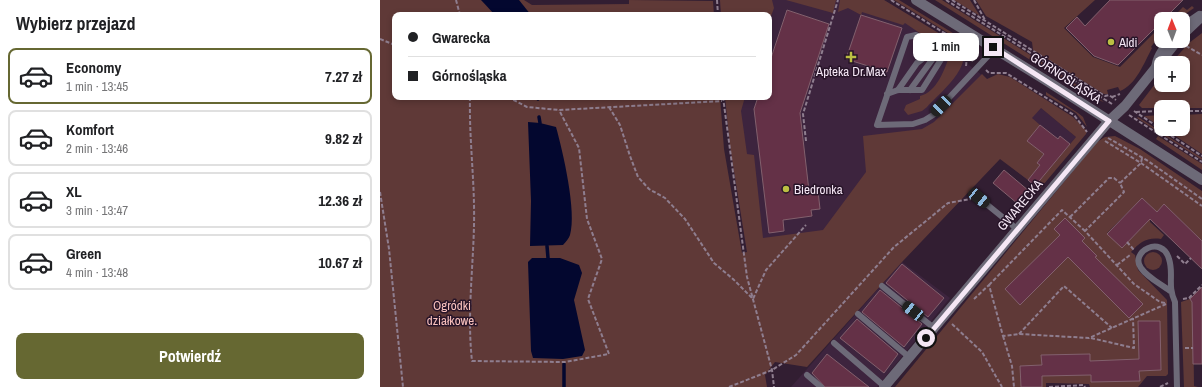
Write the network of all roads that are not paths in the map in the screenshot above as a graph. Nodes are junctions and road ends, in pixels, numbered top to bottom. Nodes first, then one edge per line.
1 (916, 0) edge
2 (1202, 13) edge
3 (1202, 16) edge
4 (1202, 21) edge
5 (1190, 24) edge
6 (1190, 25) edge
7 (1190, 27) edge
8 (993, 47) junction
9 (1175, 48) edge
10 (935, 51) junction
11 (1167, 56) edge
12 (1154, 70) edge
13 (898, 90) junction
14 (910, 90) junction
15 (887, 94) junction
16 (1109, 121) junction
17 (1202, 180) edge
18 (979, 198) road end
19 (1018, 229) junction
20 (882, 286) dead end
21 (1170, 291) junction
22 (858, 314) dead end
23 (934, 328) junction
24 (834, 343) dead end
25 (910, 356) junction
26 (807, 375) dead end
27 (821, 387) edge
28 (884, 387) edge
29 (1178, 387) edge

1 - 8 street, GÓRNOŚLĄSKA
2 - 5 lane
3 - 6 street
4 - 7 lane
8 - 15 lane
8 - 16 street, GÓRNOŚLĄSKA
9 - 11 street, GWARECKA
10 - 13 lane
10 - 14 lane
10 - 14 lane
10 - 15 lane
12 - 16 street, GWARECKA
13 - 14 lane
13 - 15 lane
16 - 17 street, GÓRNOŚLĄSKA
16 - 19 street, GWARECKA
18 - 19 lane
19 - 23 street, GWARECKA
20 - 23 lane
21 - 21 lane
21 - 29 lane
22 - 25 lane
23 - 25 street, GWARECKA
24 - 28 lane
25 - 28 street, GWARECKA
26 - 27 lane

